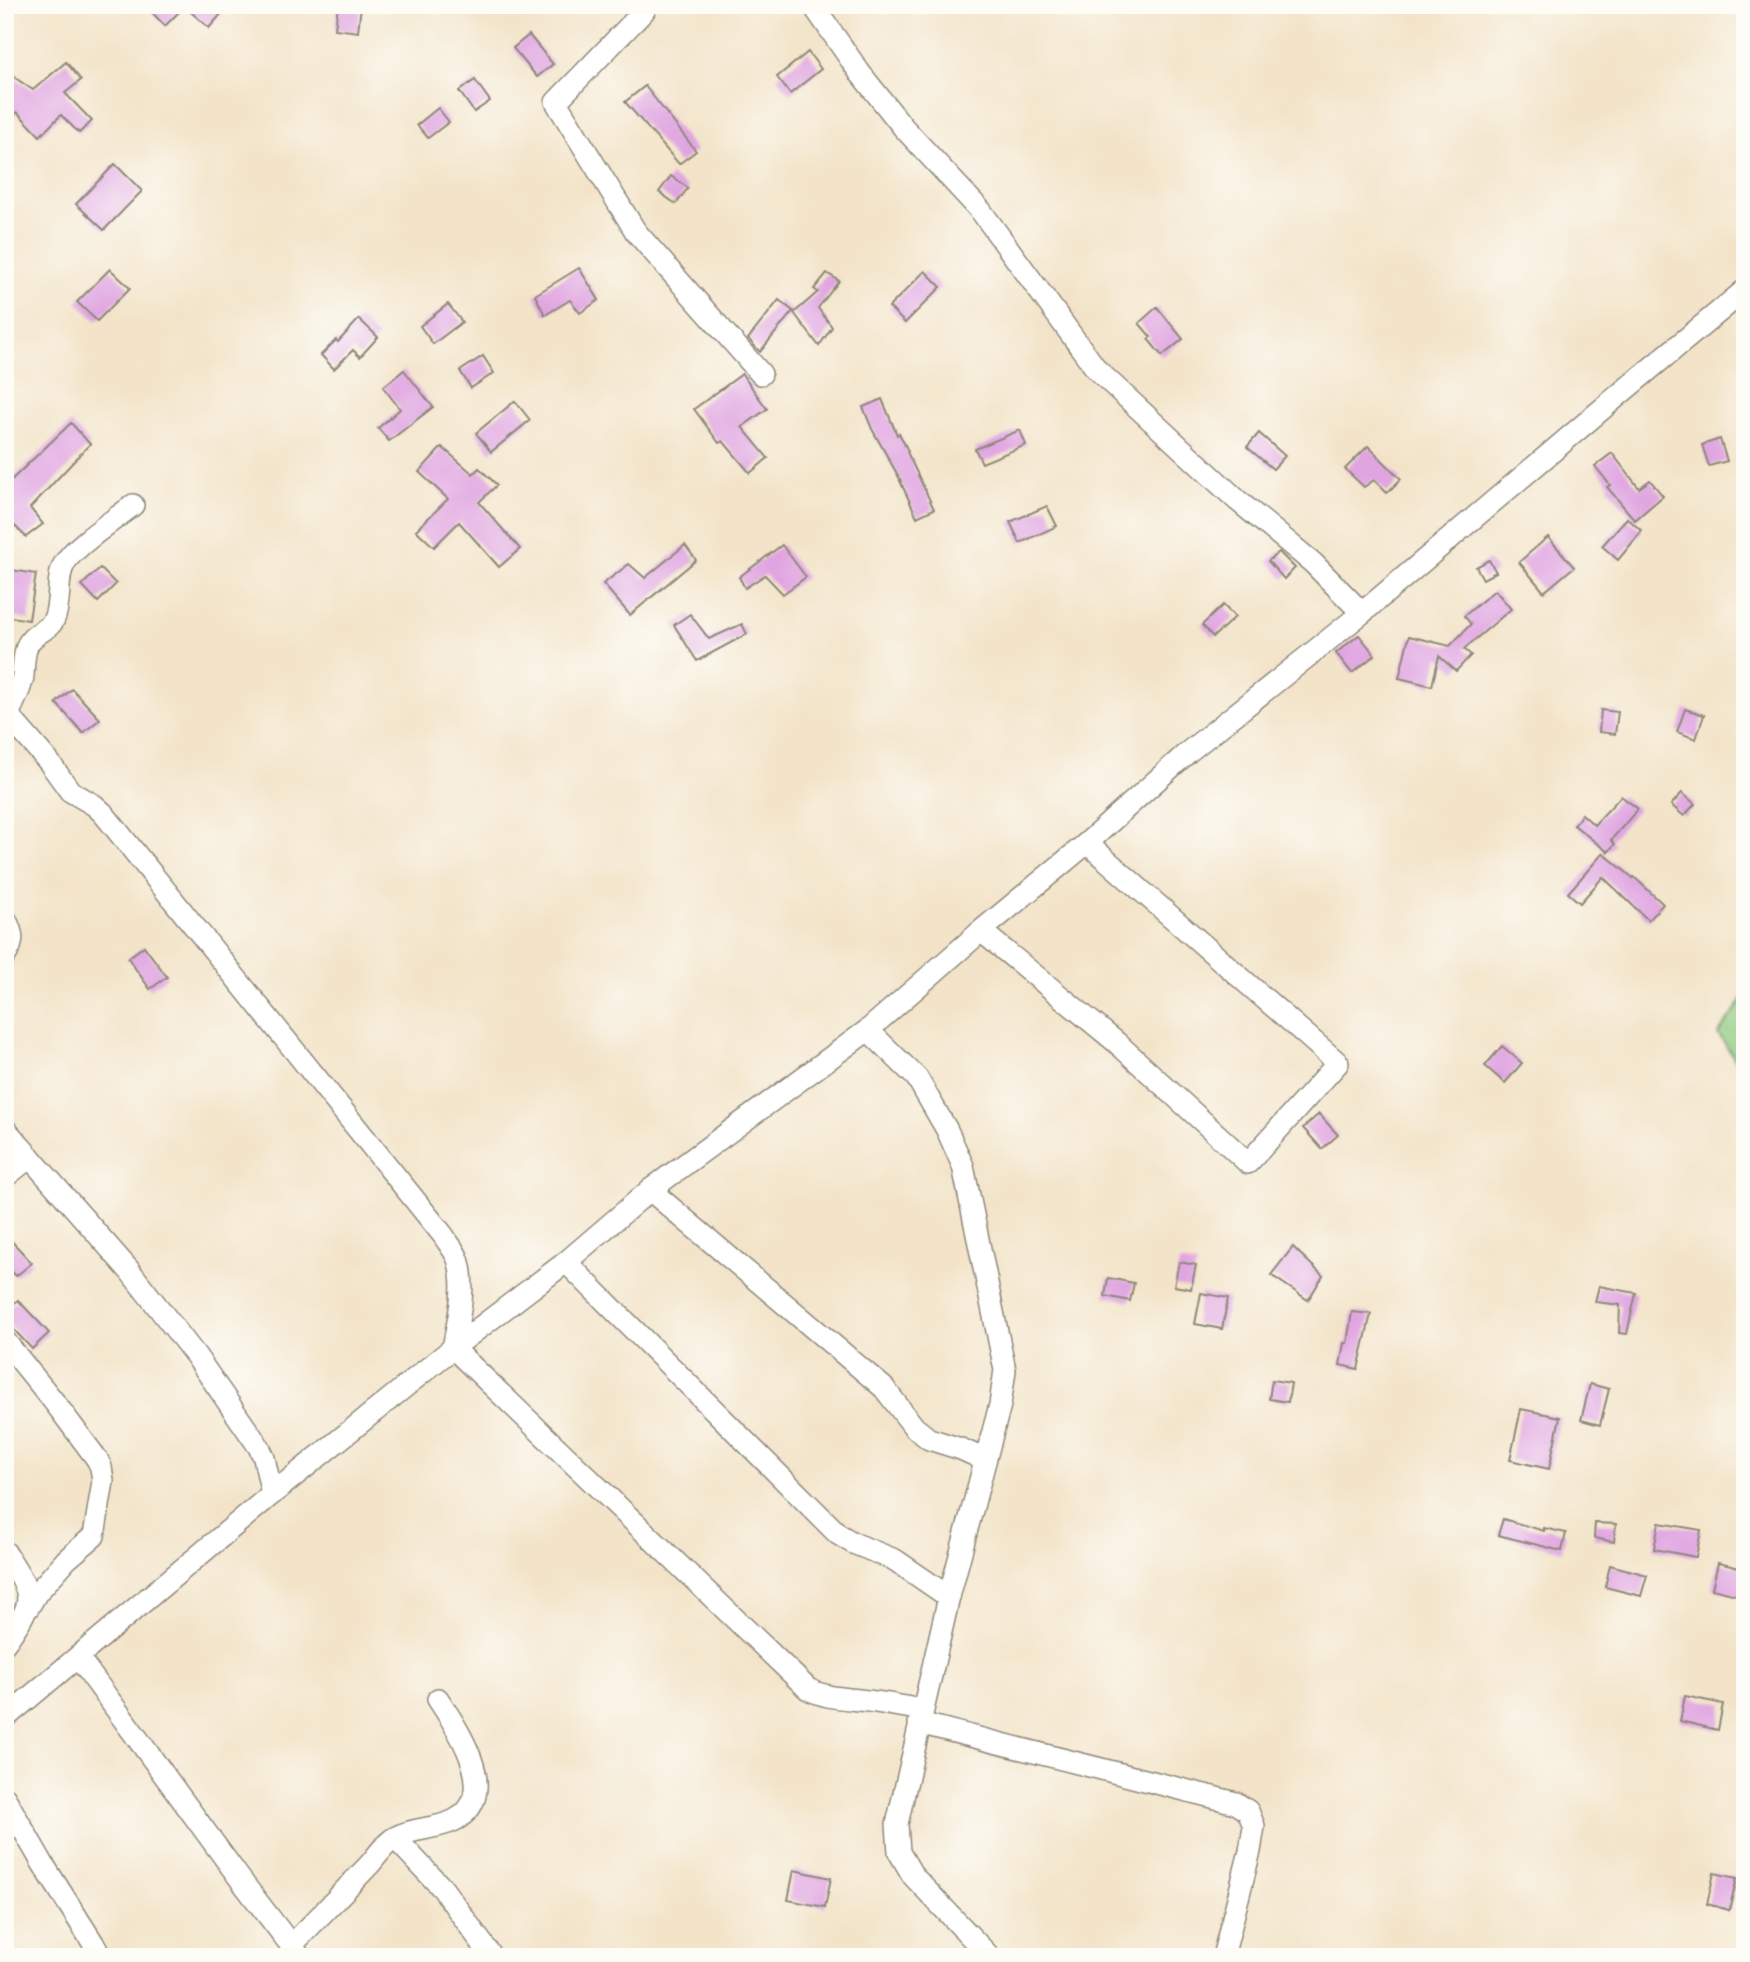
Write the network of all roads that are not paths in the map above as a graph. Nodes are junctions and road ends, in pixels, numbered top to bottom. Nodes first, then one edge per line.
1 (640, 5) edge
2 (813, 5) edge
3 (1745, 290) edge
4 (761, 374) dead end
5 (133, 505) dead end
6 (1362, 613) junction
7 (7, 718) edge
8 (1087, 843) junction
9 (5, 918) edge
10 (981, 931) junction
11 (5, 956) edge
12 (868, 1030) junction
13 (5, 1129) edge
14 (30, 1157) junction
15 (5, 1177) edge
16 (650, 1191) junction
17 (566, 1262) junction
18 (5, 1341) edge
19 (453, 1348) junction
20 (985, 1460) junction
21 (272, 1494) junction
22 (7, 1559) edge
23 (949, 1597) junction
24 (28, 1608) junction
25 (5, 1643) edge
26 (78, 1657) junction
27 (438, 1699) dead end
28 (921, 1717) junction
29 (5, 1718) edge
30 (5, 1798) edge
31 (395, 1838) junction
32 (295, 1951) edge
33 (102, 1957) edge
34 (492, 1957) edge
35 (990, 1957) edge
36 (1223, 1957) edge

1 - 4 street
2 - 6 street
3 - 6 street
5 - 7 street
6 - 8 street
7 - 19 street
8 - 10 street
8 - 10 street
9 - 11 street
10 - 12 street
12 - 16 street
12 - 20 street
13 - 14 street
14 - 15 street
14 - 21 street
16 - 17 street
16 - 20 street
17 - 19 street
17 - 23 street
18 - 24 street
19 - 21 street
19 - 28 street
20 - 23 street
21 - 26 street
22 - 24 street
23 - 28 street
24 - 25 street
26 - 29 street
26 - 32 street
27 - 31 street
28 - 35 street
28 - 36 street
30 - 33 street
31 - 32 street
31 - 34 street

